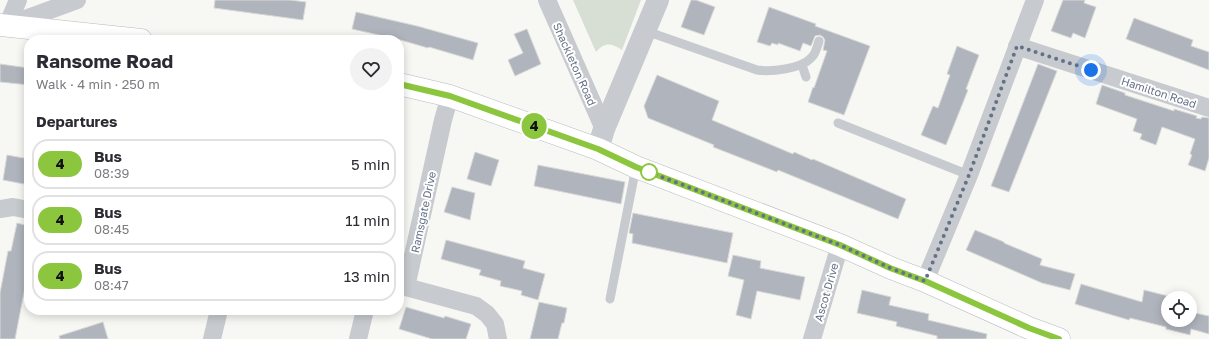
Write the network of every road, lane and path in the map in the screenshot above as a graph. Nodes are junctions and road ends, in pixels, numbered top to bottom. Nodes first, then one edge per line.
1 (18, 0) edge
2 (77, 0) edge
3 (546, 0) edge
4 (658, 0) edge
5 (1035, 0) edge
6 (4, 26) edge
7 (646, 31) junction
8 (92, 35) edge
9 (819, 41) dead end
10 (1017, 46) junction
11 (802, 65) junction
12 (806, 77) dead end
13 (404, 85) edge
14 (450, 96) junction
15 (1209, 108) edge
16 (838, 123) dead end
17 (601, 139) junction
18 (636, 167) junction
19 (969, 175) junction
20 (0, 209) edge
21 (24, 209) edge
22 (840, 245) junction
23 (404, 279) edge
24 (925, 281) junction
25 (404, 288) edge
26 (610, 299) dead end
27 (218, 315) edge
28 (364, 315) edge
29 (1028, 333) edge
30 (212, 339) edge
31 (358, 339) edge
32 (498, 339) edge
33 (812, 339) edge
34 (1059, 339) edge

1 - 6 street
2 - 6 street
3 - 17 street, Shackleton Road
4 - 7 street
5 - 10 street
6 - 8 main road
7 - 11 lane
7 - 17 street
9 - 11 lane
10 - 15 street, Hamilton Road
10 - 19 street
11 - 12 lane
13 - 14 main road
14 - 17 main road
14 - 23 street, Ramsgate Drive
16 - 19 lane
17 - 18 main road
18 - 22 main road
18 - 26 lane
19 - 24 street
20 - 21 street
22 - 24 main road
22 - 33 street, Ascot Drive
24 - 29 main road
25 - 32 street, Ramsgate Drive
27 - 30 street
28 - 31 street
29 - 34 main road

